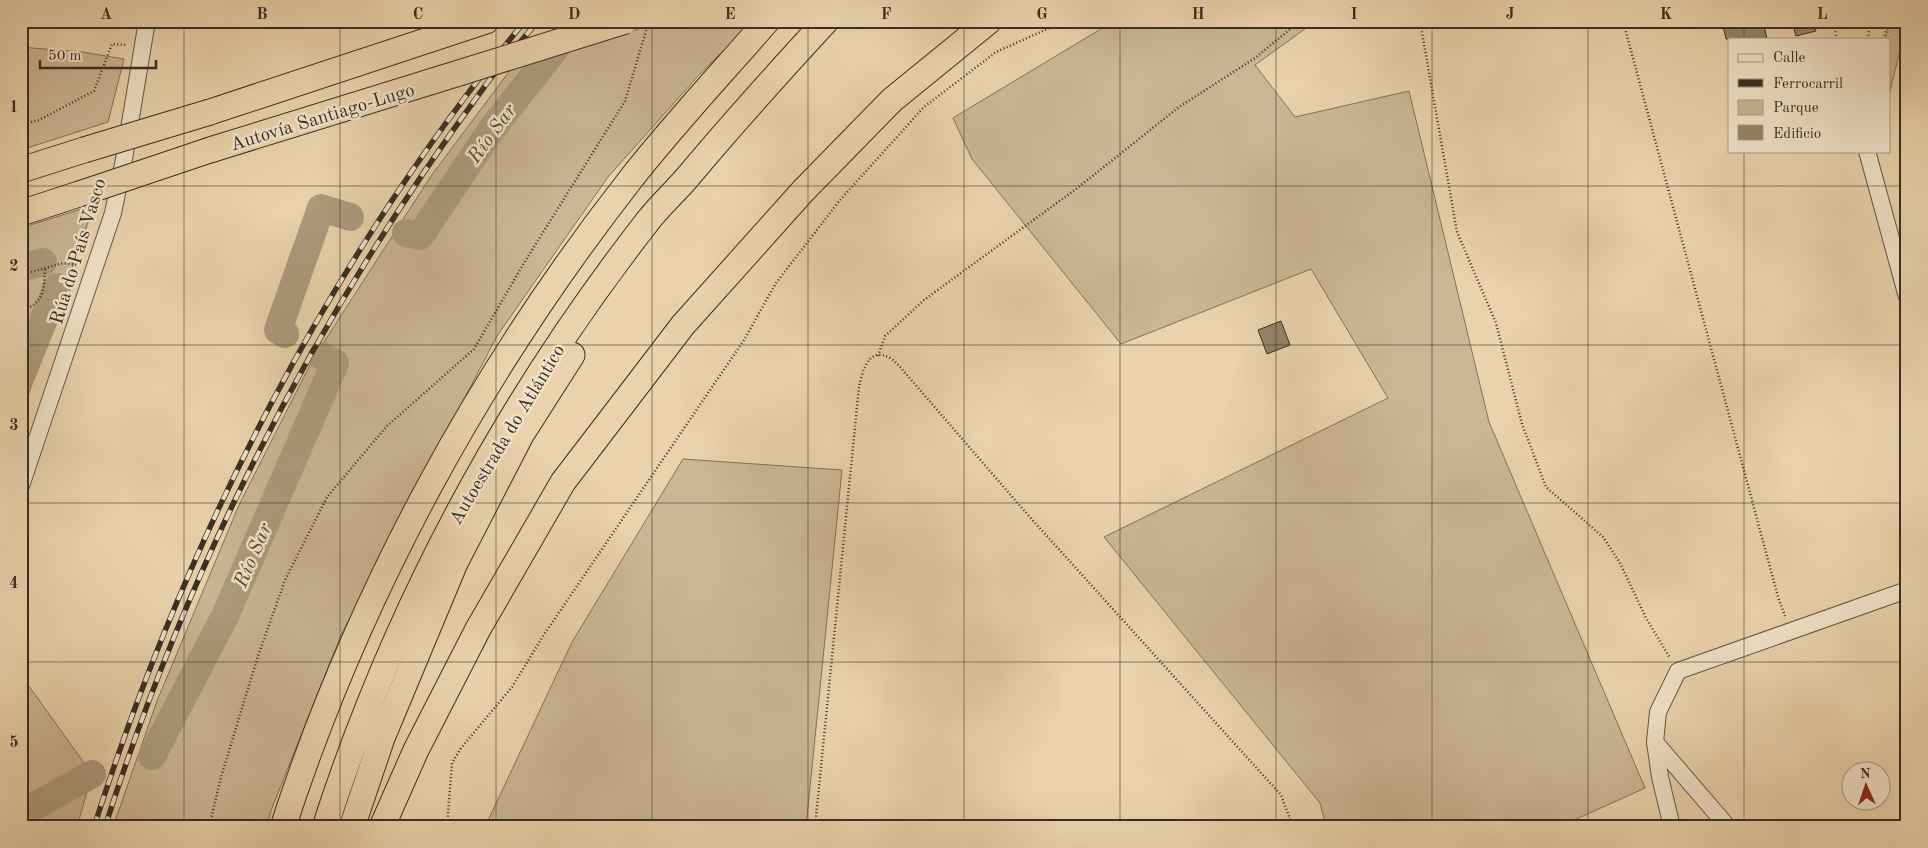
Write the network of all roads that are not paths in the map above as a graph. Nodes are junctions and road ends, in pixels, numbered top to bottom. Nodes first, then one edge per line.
1 (146, 21) edge
2 (486, 21) edge
3 (625, 21) edge
4 (767, 21) edge
5 (826, 21) edge
6 (989, 21) edge
7 (1867, 152) edge
8 (21, 170) edge
9 (686, 179) junction
10 (21, 212) edge
11 (1907, 297) edge
12 (21, 486) edge
13 (1907, 590) edge
14 (1655, 742) junction
15 (283, 827) edge
16 (325, 827) edge
17 (352, 827) edge
18 (382, 827) edge
19 (1672, 827) edge
20 (1728, 827) edge

1 - 12 street, Rúa do País Vasco
2 - 8 highway, Autovía Santiago-Lugo, bridge
3 - 10 highway, Autovía Santiago-Lugo, bridge
4 - 15 highway, Autoestrada do Atlántico
5 - 9 highway, Autoestrada do Atlántico
6 - 18 highway
7 - 11 street
9 - 16 highway, Autoestrada do Atlántico
9 - 17 highway
13 - 14 street
14 - 19 street
14 - 20 street

